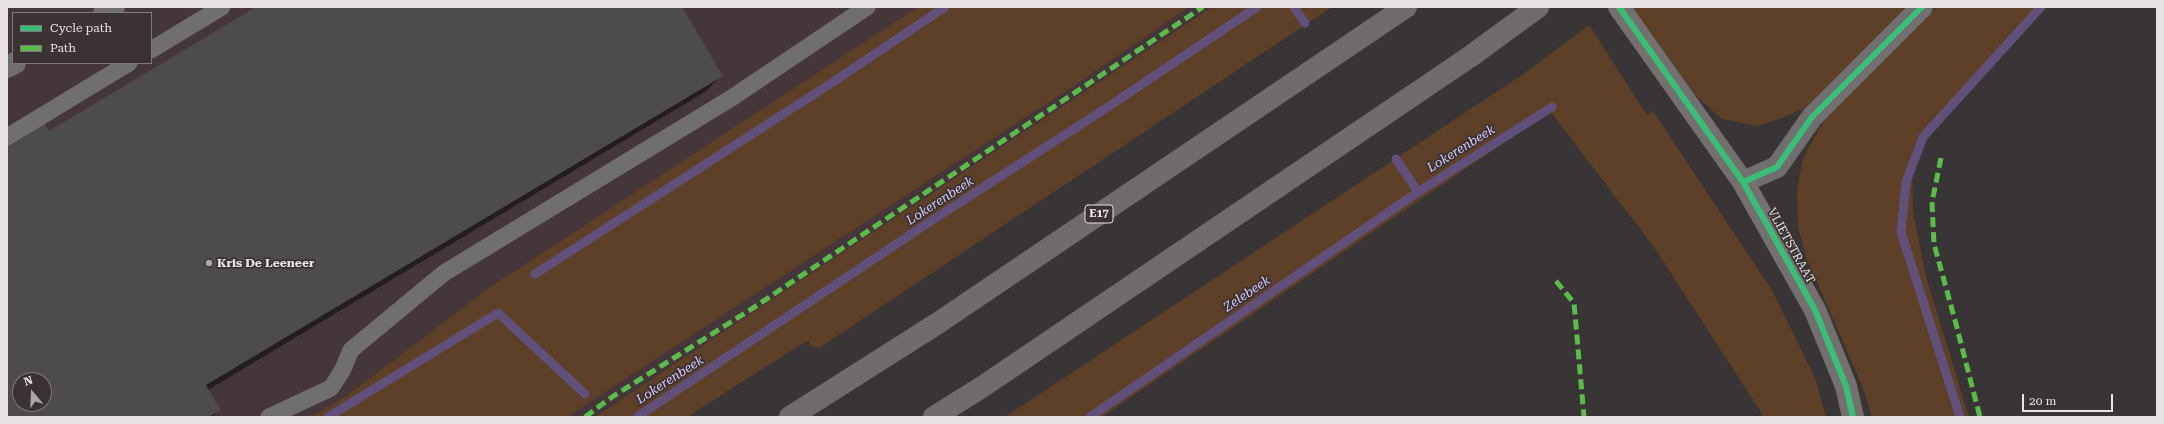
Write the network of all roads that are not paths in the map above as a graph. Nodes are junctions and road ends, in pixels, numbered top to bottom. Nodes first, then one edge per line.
1 (222, 7) edge
2 (867, 7) edge
3 (1406, 7) edge
4 (1538, 7) edge
5 (1619, 7) edge
6 (1922, 7) edge
7 (152, 49) edge
8 (127, 64) edge
9 (7, 137) edge
10 (1743, 182) junction
11 (269, 417) edge
12 (790, 417) edge
13 (934, 417) edge
14 (1853, 417) edge

1 - 7 lane
2 - 11 lane
3 - 12 highway, E17
4 - 13 highway
5 - 10 street, VLIETSTRAAT
6 - 10 street
8 - 9 lane
10 - 14 street, VLIETSTRAAT

